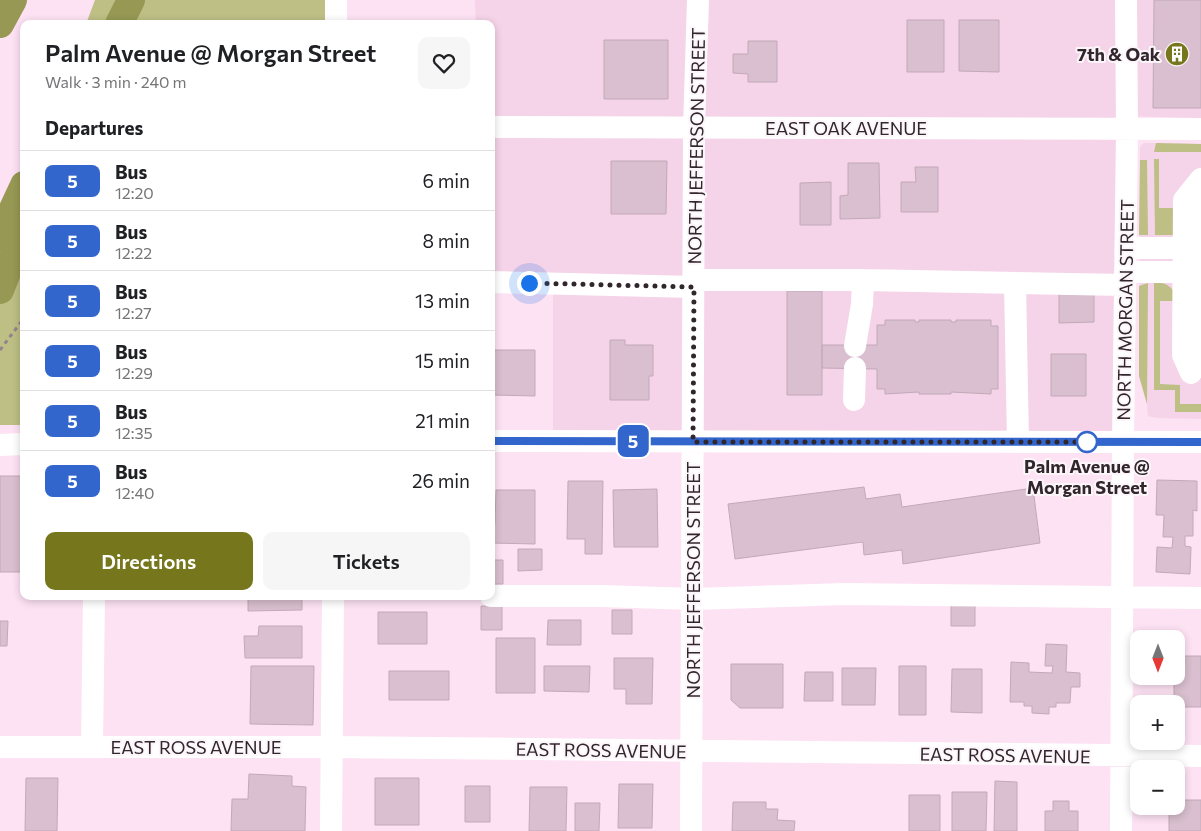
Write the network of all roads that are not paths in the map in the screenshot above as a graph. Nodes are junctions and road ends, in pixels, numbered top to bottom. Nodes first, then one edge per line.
1 (13, 0) edge
2 (131, 0) edge
3 (336, 0) edge
4 (698, 0) edge
5 (1126, 0) edge
6 (121, 20) edge
7 (336, 20) edge
8 (0, 24) edge
9 (495, 127) edge
10 (694, 128) junction
11 (1127, 129) junction
12 (1201, 129) edge
13 (1200, 181) edge
14 (20, 194) edge
15 (0, 237) edge
16 (20, 239) edge
17 (1126, 248) junction
18 (1191, 248) junction
19 (1191, 272) junction
20 (1125, 279) junction
21 (863, 280) junction
22 (495, 282) edge
23 (1015, 283) junction
24 (694, 284) junction
25 (0, 290) edge
26 (1192, 373) edge
27 (854, 400) dead end
28 (495, 441) edge
29 (693, 442) junction
30 (1018, 442) junction
31 (1123, 442) junction
32 (1201, 442) edge
33 (0, 444) edge
34 (20, 444) edge
35 (495, 596) edge
36 (1122, 598) junction
37 (1201, 598) edge
38 (693, 599) junction
39 (94, 600) edge
40 (333, 600) edge
41 (92, 746) junction
42 (0, 747) edge
43 (330, 747) junction
44 (692, 751) junction
45 (1121, 756) junction
46 (1201, 756) edge
47 (331, 831) edge
48 (691, 831) edge
49 (1121, 831) edge

1 - 8 highway
2 - 6 highway
3 - 7 street
4 - 10 street, NORTH JEFFERSON STREET
5 - 11 street, NORTH MORGAN STREET
9 - 10 street, EAST OAK AVENUE
10 - 11 street, EAST OAK AVENUE
10 - 24 street, NORTH JEFFERSON STREET
11 - 12 street, EAST OAK AVENUE
11 - 17 street, NORTH MORGAN STREET
13 - 18 street
14 - 15 highway
16 - 25 highway
17 - 18 street
17 - 20 street, NORTH MORGAN STREET
18 - 19 street
19 - 20 street
19 - 26 street
20 - 23 street
20 - 31 street, NORTH MORGAN STREET
21 - 23 street
21 - 24 street
21 - 27 street
22 - 24 street
23 - 30 street
24 - 29 street, NORTH JEFFERSON STREET
28 - 29 street
29 - 30 street
29 - 38 street, NORTH JEFFERSON STREET
30 - 31 street
31 - 32 street
31 - 36 street, NORTH MORGAN STREET
33 - 34 street
35 - 38 street
36 - 37 street
36 - 38 street
36 - 45 street, NORTH MORGAN STREET
38 - 44 street, NORTH JEFFERSON STREET
39 - 41 street
40 - 43 street
41 - 42 street, EAST ROSS AVENUE
41 - 43 street, EAST ROSS AVENUE
43 - 44 street, EAST ROSS AVENUE
43 - 47 street
44 - 45 street, EAST ROSS AVENUE
44 - 48 street, NORTH JEFFERSON STREET
45 - 46 street, EAST ROSS AVENUE
45 - 49 street, NORTH MORGAN STREET

